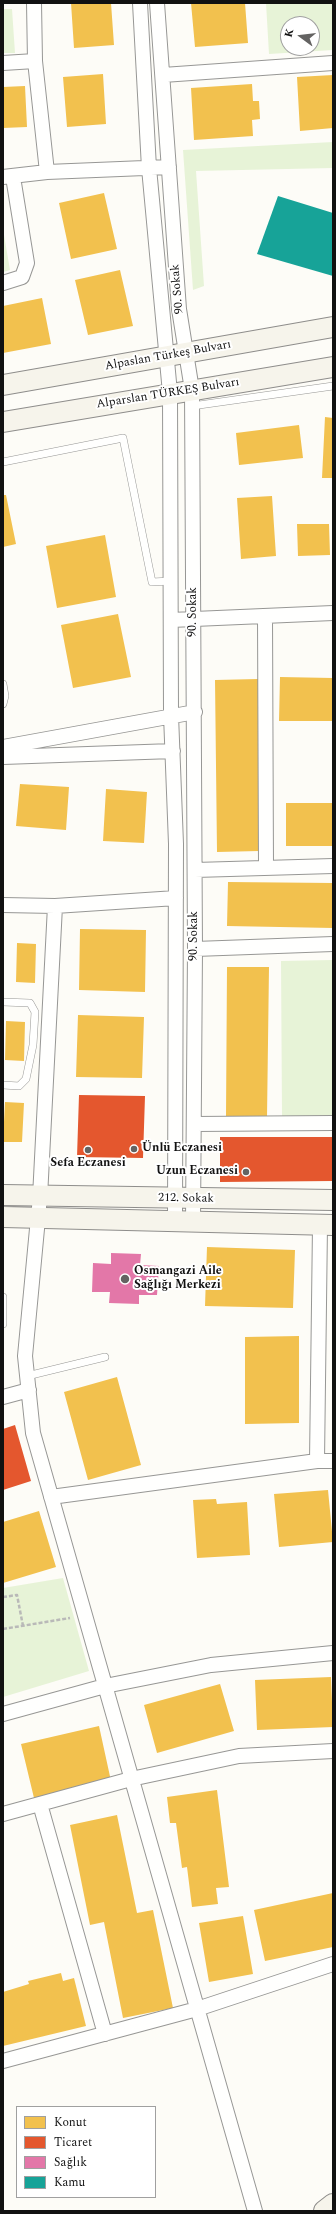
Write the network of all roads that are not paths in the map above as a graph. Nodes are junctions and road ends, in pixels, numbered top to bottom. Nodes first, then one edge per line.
1 (34, 3) edge
2 (140, 3) edge
3 (157, 3) edge
4 (35, 61) junction
5 (3, 63) edge
6 (333, 63) edge
7 (163, 75) junction
8 (169, 167) junction
9 (148, 168) junction
10 (47, 172) junction
11 (8, 177) edge
12 (3, 284) edge
13 (333, 327) edge
14 (187, 353) junction
15 (167, 356) junction
16 (333, 367) edge
17 (3, 385) edge
18 (333, 386) edge
19 (170, 393) junction
20 (192, 398) junction
21 (3, 422) edge
22 (3, 462) edge
23 (171, 582) junction
24 (333, 613) edge
25 (266, 616) junction
26 (194, 619) junction
27 (171, 620) junction
28 (3, 684) edge
29 (3, 704) edge
30 (195, 712) junction
31 (171, 715) junction
32 (3, 746) edge
33 (173, 751) junction
34 (3, 757) edge
35 (333, 866) edge
36 (266, 868) junction
37 (195, 870) junction
38 (176, 898) junction
39 (3, 905) edge
40 (55, 906) junction
41 (333, 944) edge
42 (195, 949) junction
43 (3, 1002) edge
44 (3, 1085) edge
45 (333, 1123) edge
46 (194, 1124) junction
47 (3, 1195) edge
48 (40, 1197) junction
49 (184, 1199) junction
50 (333, 1200) edge
51 (3, 1217) edge
52 (38, 1219) junction
53 (184, 1222) junction
54 (327, 1225) edge
55 (3, 1297) edge
56 (3, 1324) edge
57 (105, 1357) dead end
58 (27, 1376) junction
59 (28, 1390) junction
60 (3, 1397) edge
61 (317, 1461) junction
62 (333, 1461) edge
63 (51, 1497) junction
64 (333, 1653) edge
65 (105, 1686) junction
66 (3, 1714) edge
67 (333, 1750) edge
68 (131, 1778) junction
69 (40, 1804) junction
70 (3, 1814) edge
71 (333, 1964) edge
72 (197, 2009) junction
73 (105, 2034) junction
74 (3, 2061) edge
75 (333, 2204) edge
76 (255, 2211) edge
77 (324, 2211) edge

1 - 4 street
2 - 9 street, 90. Sokak
3 - 7 street, 90. Sokak
4 - 5 street
4 - 10 street
6 - 7 street
7 - 8 street, 90. Sokak
8 - 9 street
8 - 14 street, 90. Sokak
9 - 10 street
9 - 15 street, 90. Sokak
10 - 11 street
11 - 12 street
13 - 14 main road, Alpaslan Türkeş Bulvarı
14 - 15 main road, Alpaslan Türkeş Bulvarı
14 - 20 street, 90. Sokak
15 - 17 main road, Alpaslan Türkeş Bulvarı
15 - 19 street, 90. Sokak
16 - 20 main road, Alparslan TÜRKEŞ Bulvarı
18 - 20 lane
19 - 20 main road, Alparslan TÜRKEŞ Bulvarı
19 - 21 main road, Alparslan TÜRKEŞ Bulvarı
19 - 23 street, 90. Sokak
20 - 26 street, 90. Sokak
22 - 23 lane
23 - 27 street, 90. Sokak
24 - 25 street
25 - 26 street
25 - 36 street
26 - 27 street
26 - 30 street, 90. Sokak
27 - 31 street, 90. Sokak
28 - 29 lane
30 - 31 street
30 - 37 street, 90. Sokak
31 - 32 street
31 - 33 street, 90. Sokak
33 - 34 street
33 - 38 street, 90. Sokak
35 - 36 street
36 - 37 street
37 - 42 street, 90. Sokak
38 - 40 street
38 - 49 street, 90. Sokak
39 - 40 street
40 - 48 street
41 - 42 street
42 - 46 street, 90. Sokak
43 - 44 lane
45 - 46 street
46 - 49 street, 90. Sokak
47 - 48 main road, 212. Sokak
48 - 49 main road, 212. Sokak
48 - 52 street
49 - 50 main road, 212. Sokak
49 - 53 street, 90. Sokak
49 - 53 street
51 - 52 main road
52 - 53 main road
52 - 58 street
53 - 54 main road
54 - 61 street
55 - 56 lane
57 - 58 lane
58 - 59 street
59 - 60 street
59 - 63 street
61 - 62 street
61 - 63 street
63 - 65 street
64 - 65 street
65 - 66 street
65 - 68 street
67 - 68 street
68 - 69 street
68 - 72 street
69 - 70 street
69 - 73 street
71 - 72 street
72 - 73 street
72 - 76 street
73 - 74 street
75 - 77 main road

